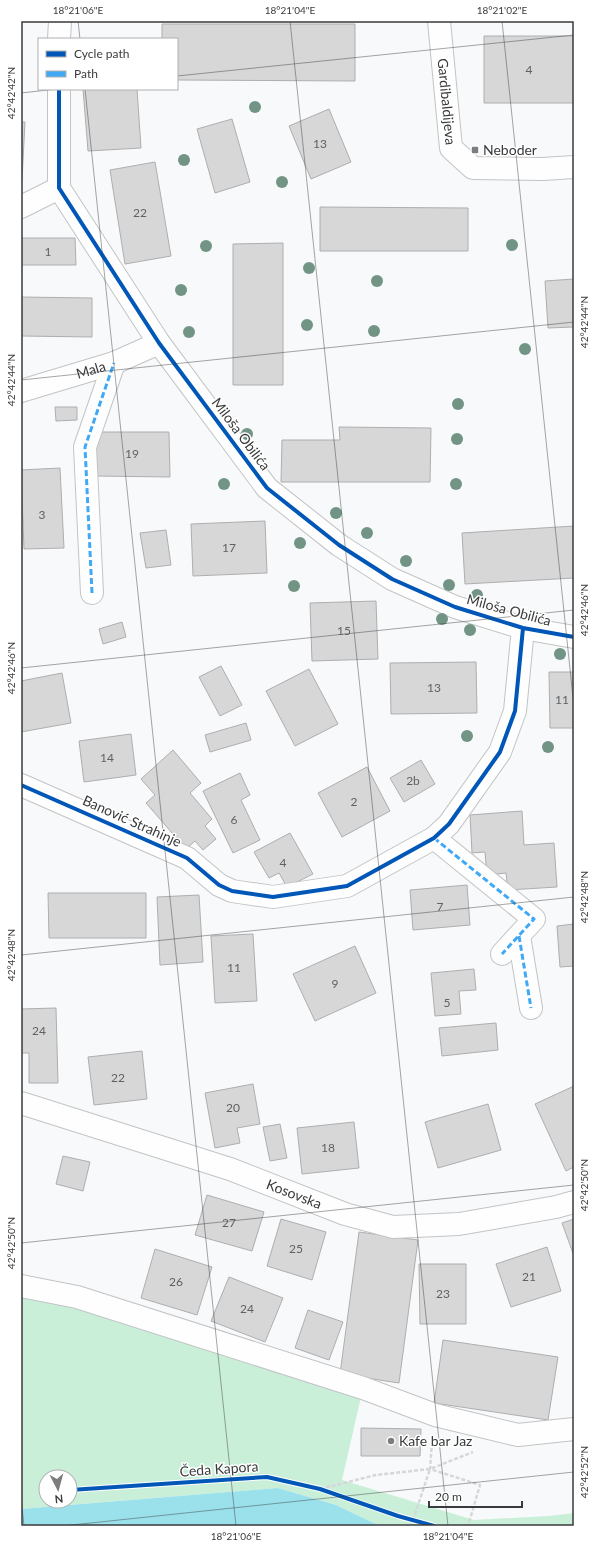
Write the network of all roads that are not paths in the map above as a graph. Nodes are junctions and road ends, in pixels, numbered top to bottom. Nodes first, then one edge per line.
1 (60, 21) edge
2 (439, 21) edge
3 (59, 38) edge
4 (59, 90) edge
5 (574, 167) edge
6 (59, 188) junction
7 (21, 207) edge
8 (159, 343) junction
9 (114, 363) junction
10 (21, 391) edge
11 (92, 593) dead end
12 (524, 628) junction
13 (574, 637) edge
14 (21, 785) edge
15 (434, 838) junction
16 (519, 936) junction
17 (502, 954) dead end
18 (531, 1008) dead end
19 (21, 1103) edge
20 (574, 1202) edge
21 (21, 1286) edge
22 (574, 1429) edge

1 - 3 street
2 - 5 street, Gardibaldijeva
4 - 6 street
6 - 7 street
6 - 8 street, Miloša Obilića
8 - 9 street, Mala
8 - 12 street, Miloša Obilića
9 - 10 street, Mala
9 - 11 street
12 - 13 street, Miloša Obilića
12 - 15 street, Banović Strahinje
14 - 15 street, Banović Strahinje
15 - 16 street
16 - 17 street
16 - 18 street
19 - 20 street, Kosovska
21 - 22 street

